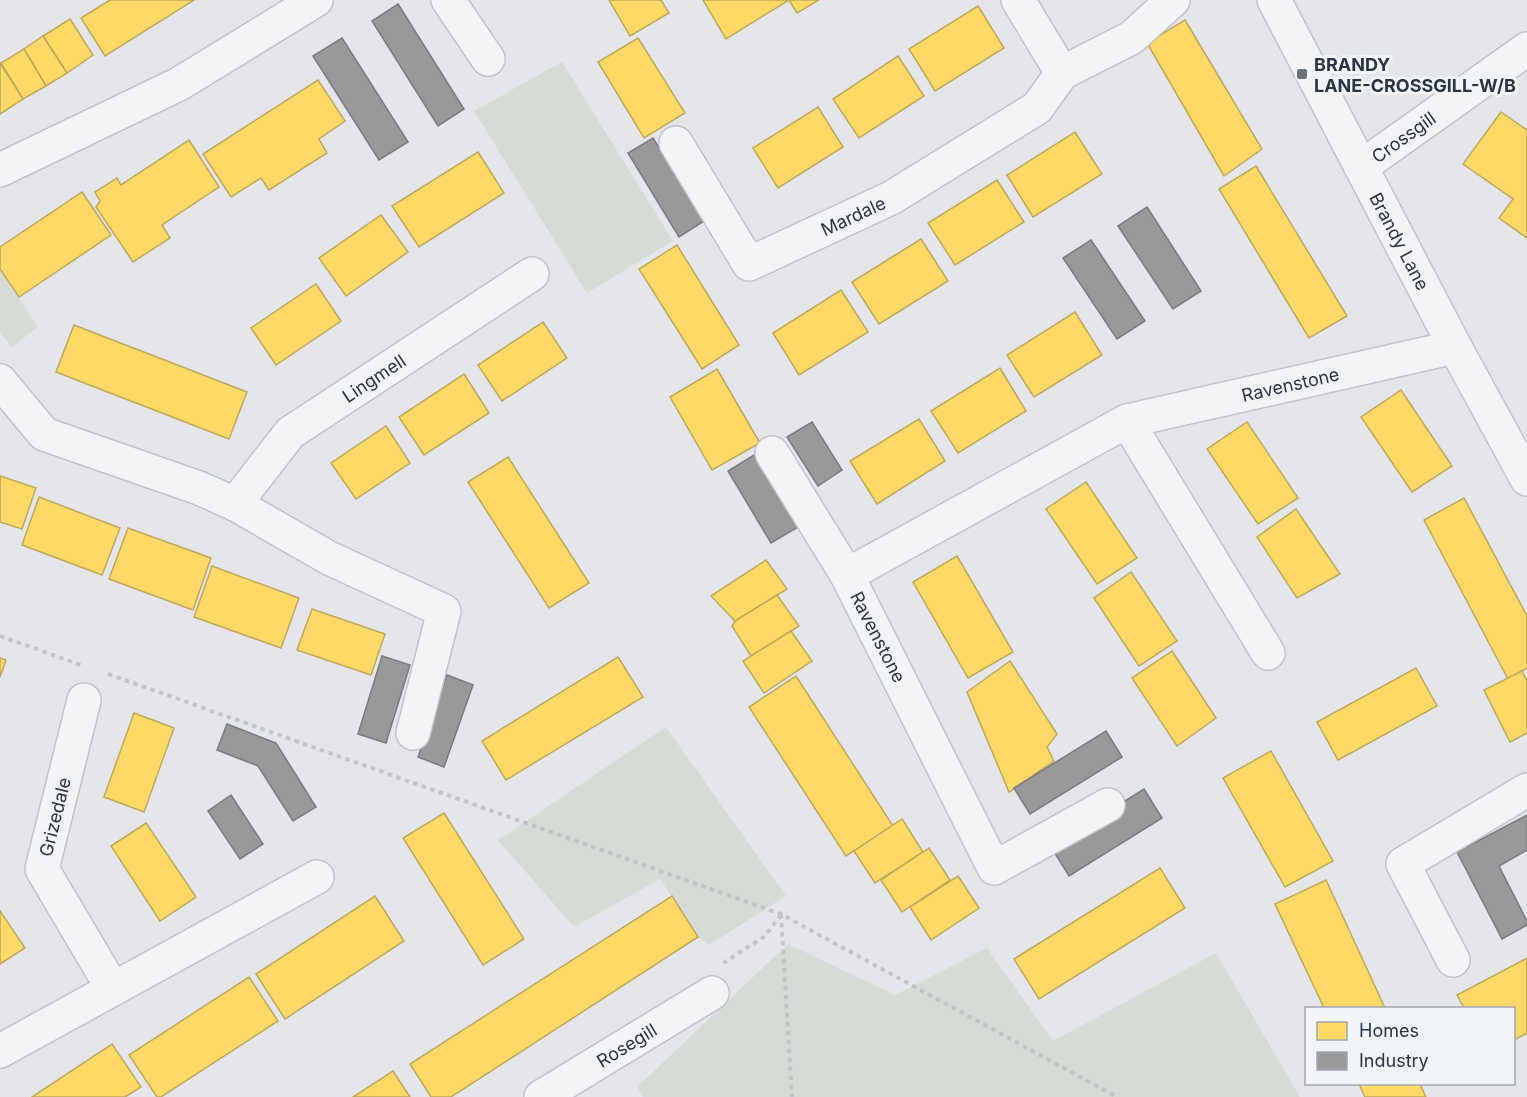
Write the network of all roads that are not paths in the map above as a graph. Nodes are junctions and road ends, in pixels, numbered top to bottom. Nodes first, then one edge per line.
1 (316, 0) edge
2 (448, 0) edge
3 (1018, 0) edge
4 (1173, 0) edge
5 (1274, 0) edge
6 (488, 59) dead end
7 (1520, 64) edge
8 (1062, 74) junction
9 (676, 143) dead end
10 (1361, 167) junction
11 (0, 170) edge
12 (532, 274) dead end
13 (1455, 347) junction
14 (0, 381) edge
15 (1127, 421) junction
16 (772, 453) dead end
17 (1527, 479) edge
18 (235, 504) junction
19 (847, 575) junction
20 (1268, 653) dead end
21 (84, 700) dead end
22 (414, 733) dead end
23 (1527, 790) edge
24 (1108, 804) dead end
25 (317, 877) dead end
26 (1453, 960) dead end
27 (113, 989) junction
28 (712, 993) road end
29 (0, 1051) edge
30 (541, 1097) edge

1 - 11 street
2 - 6 street
3 - 8 street
4 - 8 street, Mardale
5 - 10 street, Brandy Lane
7 - 10 street, Crossgill
8 - 9 street, Mardale
10 - 13 street, Brandy Lane
12 - 18 street, Lingmell
13 - 15 street, Ravenstone
13 - 17 street, Brandy Lane
14 - 18 street
15 - 19 street, Ravenstone
15 - 20 street
16 - 19 street
18 - 22 street
19 - 24 street, Ravenstone
21 - 27 street, Grizedale
23 - 26 street
25 - 27 street
27 - 29 street
28 - 30 street, Rosegill

